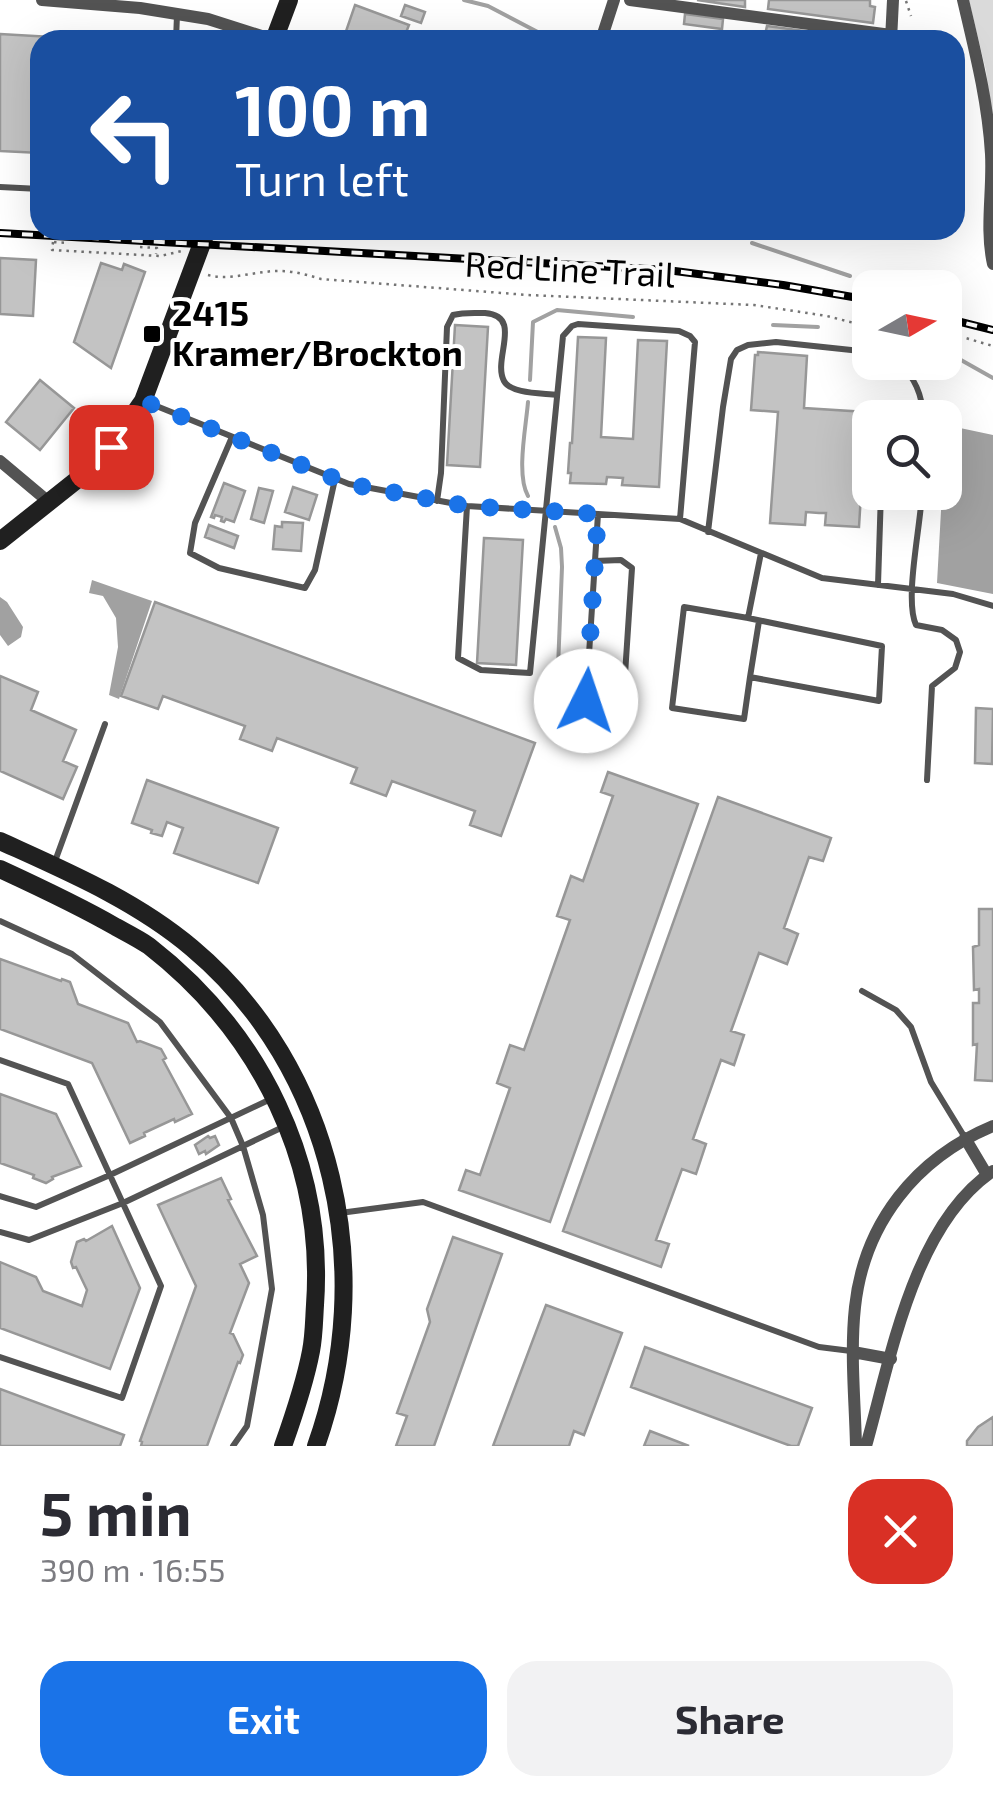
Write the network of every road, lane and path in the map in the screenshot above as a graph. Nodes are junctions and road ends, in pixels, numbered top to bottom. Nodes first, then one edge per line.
1 (42, 0) edge
2 (289, 0) edge
3 (614, 0) edge
4 (630, 0) edge
5 (893, 0) edge
6 (906, 0) edge
7 (963, 0) edge
8 (177, 14) junction
9 (911, 16) dead end
10 (176, 30) edge
11 (241, 30) edge
12 (278, 30) edge
13 (605, 30) edge
14 (842, 30) edge
15 (891, 30) edge
16 (0, 187) edge
17 (30, 189) edge
18 (203, 240) edge
19 (69, 243) dead end
20 (140, 247) dead end
21 (186, 250) dead end
22 (156, 256) junction
23 (993, 264) edge
24 (208, 275) dead end
25 (852, 322) edge
26 (962, 337) edge
27 (993, 346) edge
28 (852, 350) edge
29 (557, 395) junction
30 (143, 401) junction
31 (232, 437) junction
32 (0, 460) edge
33 (334, 479) junction
34 (438, 500) junction
35 (50, 504) junction
36 (467, 506) junction
37 (880, 510) edge
38 (920, 510) edge
39 (545, 512) junction
40 (598, 514) junction
41 (680, 519) junction
42 (708, 532) junction
43 (0, 541) edge
44 (761, 553) junction
45 (595, 560) junction
46 (878, 585) junction
47 (912, 589) junction
48 (993, 606) edge
49 (748, 618) junction
50 (759, 621) junction
51 (750, 677) junction
52 (105, 724) dead end
53 (927, 780) dead end
54 (0, 841) edge
55 (53, 865) junction
56 (0, 869) edge
57 (45, 890) junction
58 (0, 921) edge
59 (862, 991) dead end
60 (0, 1060) edge
61 (296, 1085) junction
62 (274, 1097) junction
63 (310, 1112) junction
64 (232, 1118) junction
65 (288, 1125) junction
66 (993, 1126) edge
67 (965, 1138) junction
68 (243, 1146) junction
69 (110, 1176) junction
70 (991, 1176) edge
71 (0, 1196) edge
72 (123, 1204) junction
73 (339, 1213) junction
74 (0, 1232) edge
75 (853, 1352) junction
76 (0, 1357) edge
77 (890, 1359) junction
78 (233, 1446) edge
79 (283, 1446) edge
80 (316, 1446) edge
81 (856, 1446) edge
82 (866, 1446) edge

1 - 8 street
2 - 12 main road
3 - 13 street
4 - 14 street
5 - 15 street
6 - 9 path
7 - 23 street
8 - 10 lane
8 - 11 street
16 - 17 lane
18 - 30 main road
19 - 22 path
20 - 22 path
21 - 22 path
24 - 25 path, Red Line Trail
26 - 27 path
28 - 42 lane
29 - 34 lane
29 - 39 lane
29 - 41 lane
30 - 31 lane
30 - 35 main road
31 - 33 lane
31 - 33 lane
32 - 35 street
33 - 34 lane
34 - 36 lane
35 - 43 main road
36 - 39 lane
36 - 39 lane
37 - 46 lane
38 - 47 lane
39 - 40 lane
40 - 41 lane
40 - 45 lane
41 - 42 lane
42 - 44 lane
44 - 46 lane
44 - 49 lane
45 - 45 lane
46 - 47 lane
47 - 48 lane
47 - 53 lane
49 - 50 lane
49 - 51 lane
50 - 51 lane
50 - 51 lane
52 - 55 lane
54 - 55 main road
55 - 57 main road
55 - 61 main road
56 - 57 main road
57 - 62 main road
58 - 64 lane
59 - 67 lane
60 - 69 lane
61 - 62 main road
61 - 63 main road
62 - 64 lane
62 - 65 main road
63 - 65 main road
63 - 73 main road
64 - 68 lane
64 - 69 lane
65 - 68 lane
65 - 79 main road
66 - 67 street
67 - 70 street
67 - 75 street
68 - 72 lane
68 - 78 lane
69 - 71 lane
69 - 72 lane
70 - 77 street
72 - 74 lane
72 - 76 lane
73 - 75 lane
73 - 80 main road
75 - 77 street
75 - 81 street
77 - 82 street

